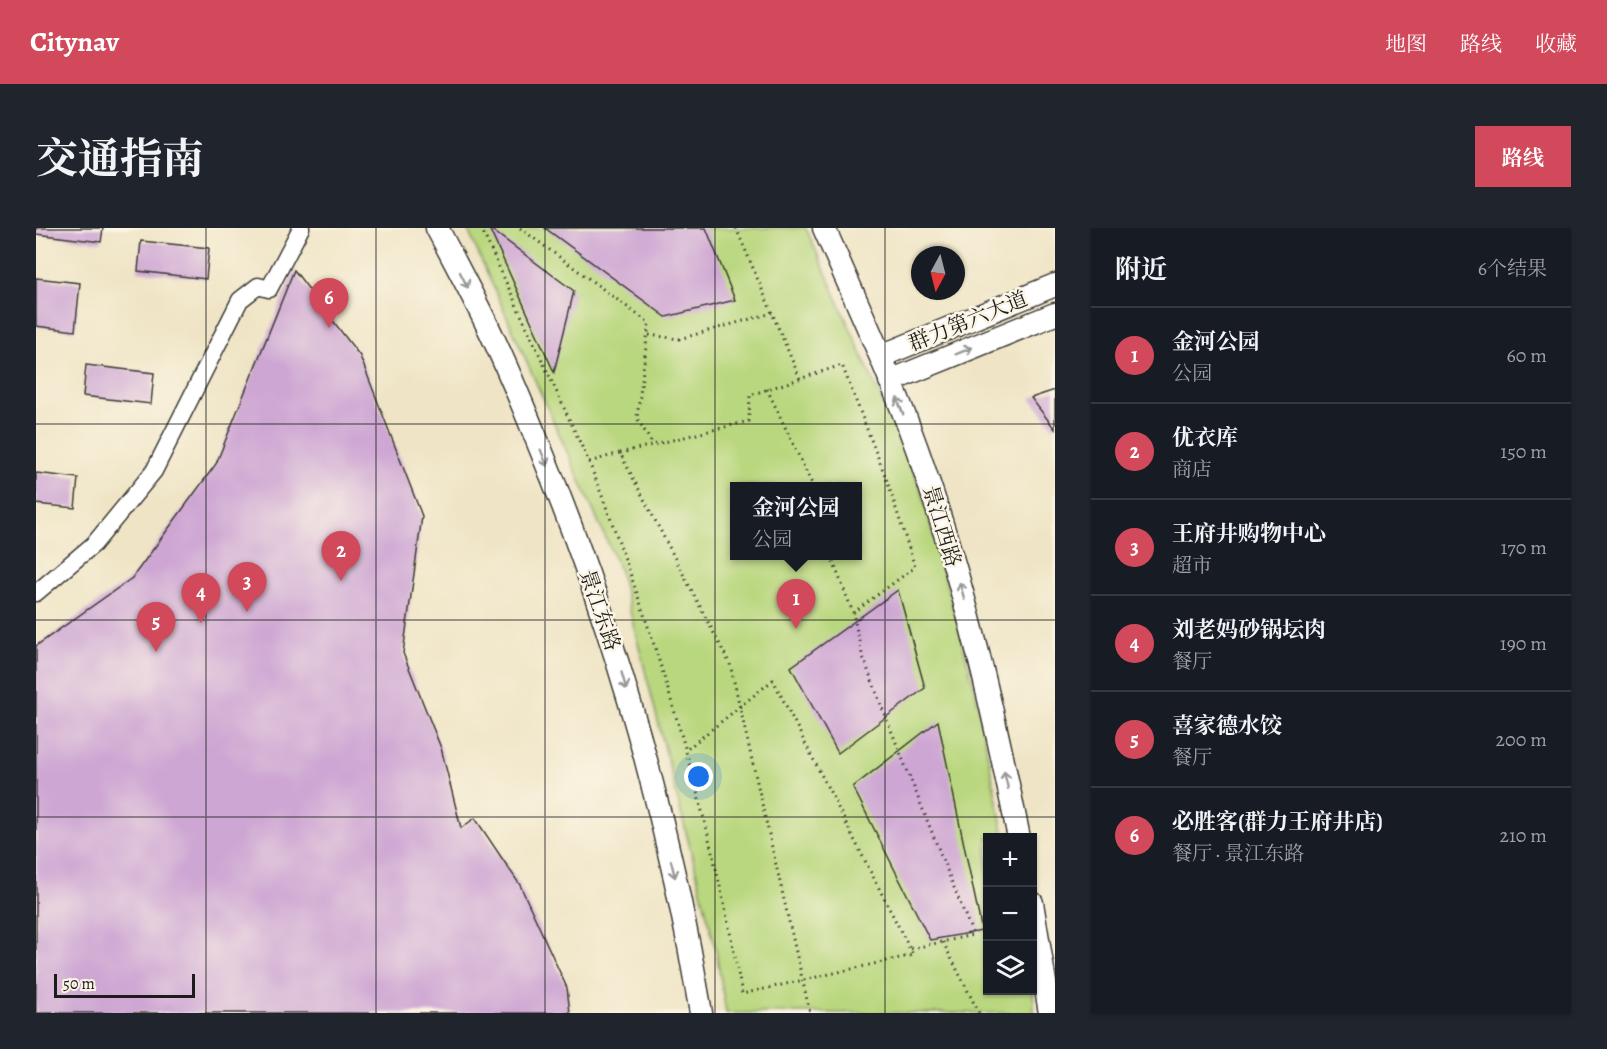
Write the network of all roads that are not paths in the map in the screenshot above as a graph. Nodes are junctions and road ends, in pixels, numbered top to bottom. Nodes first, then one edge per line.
1 (301, 228) edge
2 (437, 228) edge
3 (824, 228) edge
4 (1055, 285) edge
5 (1055, 314) edge
6 (881, 356) junction
7 (890, 381) junction
8 (36, 593) edge
9 (1018, 833) edge
10 (1037, 934) edge
11 (701, 1013) edge
12 (1050, 1013) edge

1 - 8 street
2 -> 11 main road, 景江东路
3 - 6 main road, 景江西路
4 - 6 main road, 群力第六大道
7 -> 5 main road, 群力第六大道
6 - 7 main road, 景江西路
9 -> 7 main road, 景江西路
10 - 12 main road

